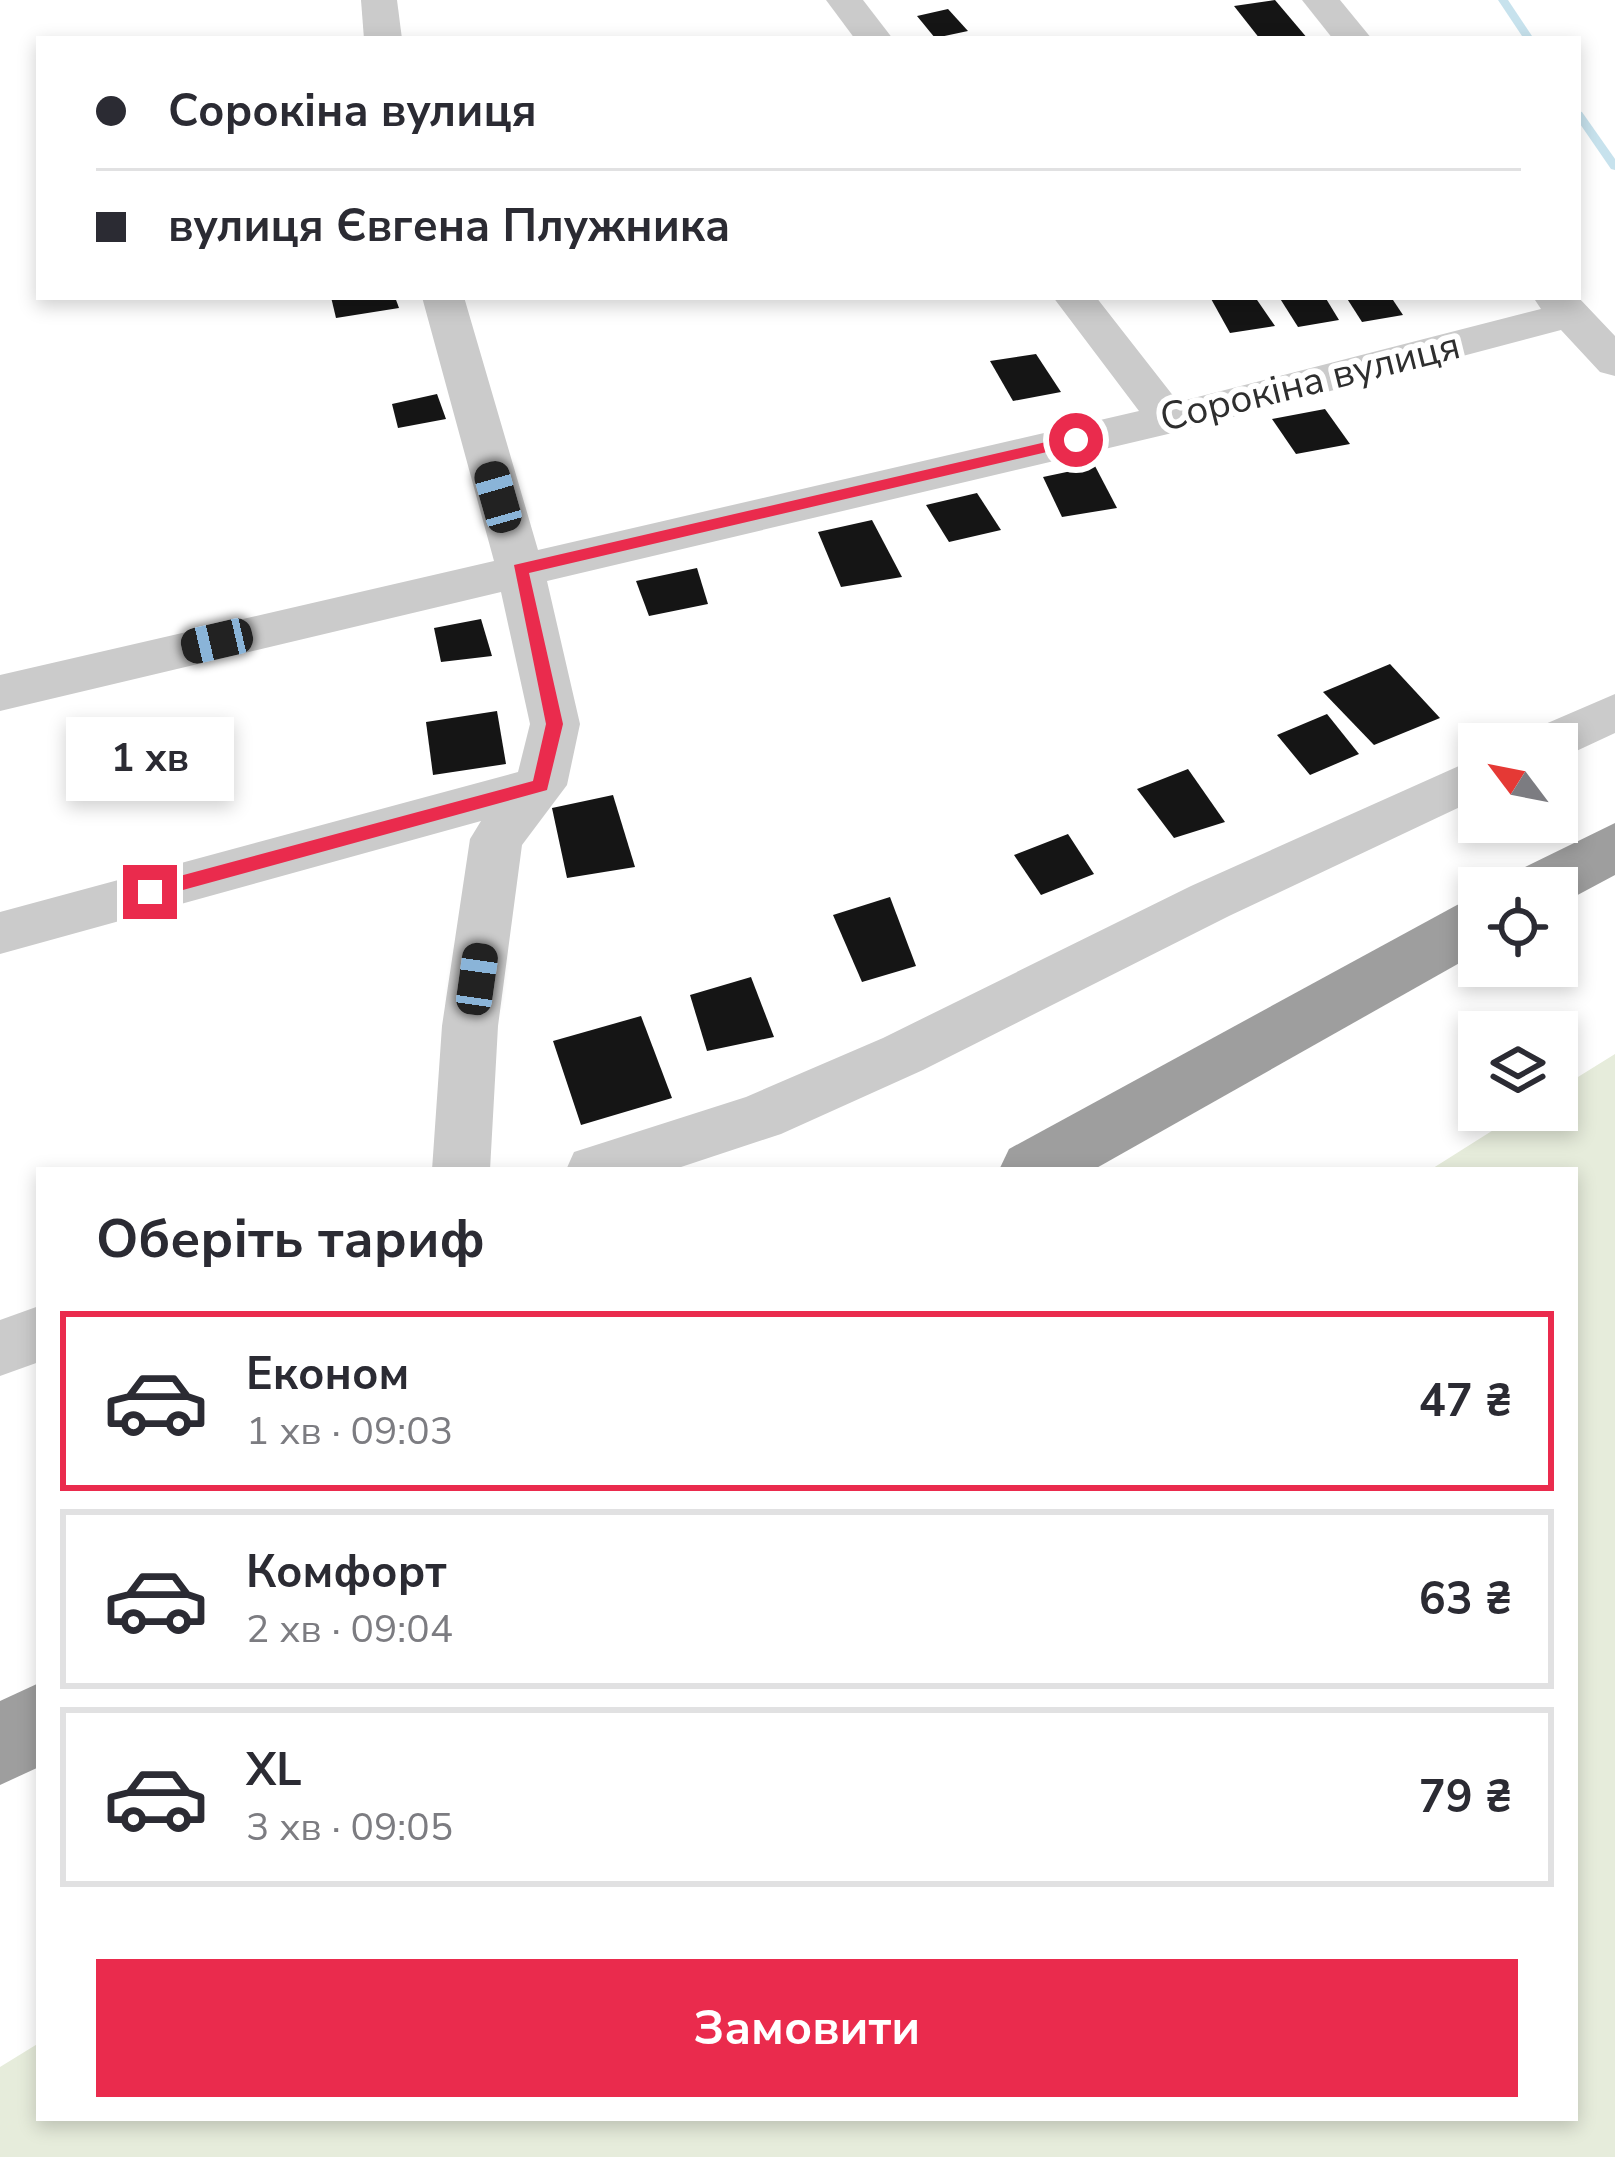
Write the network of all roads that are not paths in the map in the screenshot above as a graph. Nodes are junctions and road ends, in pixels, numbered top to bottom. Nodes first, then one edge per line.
1 (379, 0) edge
2 (844, 0) edge
3 (1320, 0) edge
4 (383, 36) edge
5 (872, 36) edge
6 (1350, 36) edge
7 (444, 300) edge
8 (1076, 300) edge
9 (1561, 306) edge
10 (1615, 362) edge
11 (1168, 419) junction
12 (520, 569) junction
13 (0, 693) edge
14 (1615, 712) edge
15 (1578, 729) edge
16 (541, 785) junction
17 (1458, 786) edge
18 (1615, 846) edge
19 (1577, 867) edge
20 (0, 933) edge
21 (1458, 934) edge
22 (461, 1167) edge
23 (604, 1167) edge
24 (1038, 1167) edge
25 (36, 1335) edge
26 (0, 1348) edge
27 (36, 1725) edge
28 (0, 1745) edge

1 - 4 street
2 - 5 street
3 - 6 street
7 - 12 street
8 - 11 street
9 - 10 street
9 - 11 street, Сорокіна вулиця
11 - 12 street, Сорокіна вулиця
12 - 13 street, Сорокіна вулиця
12 - 16 street
14 - 15 street
16 - 20 street
16 - 22 street
17 - 23 street
18 - 19 highway
21 - 24 highway
25 - 26 street
27 - 28 highway

